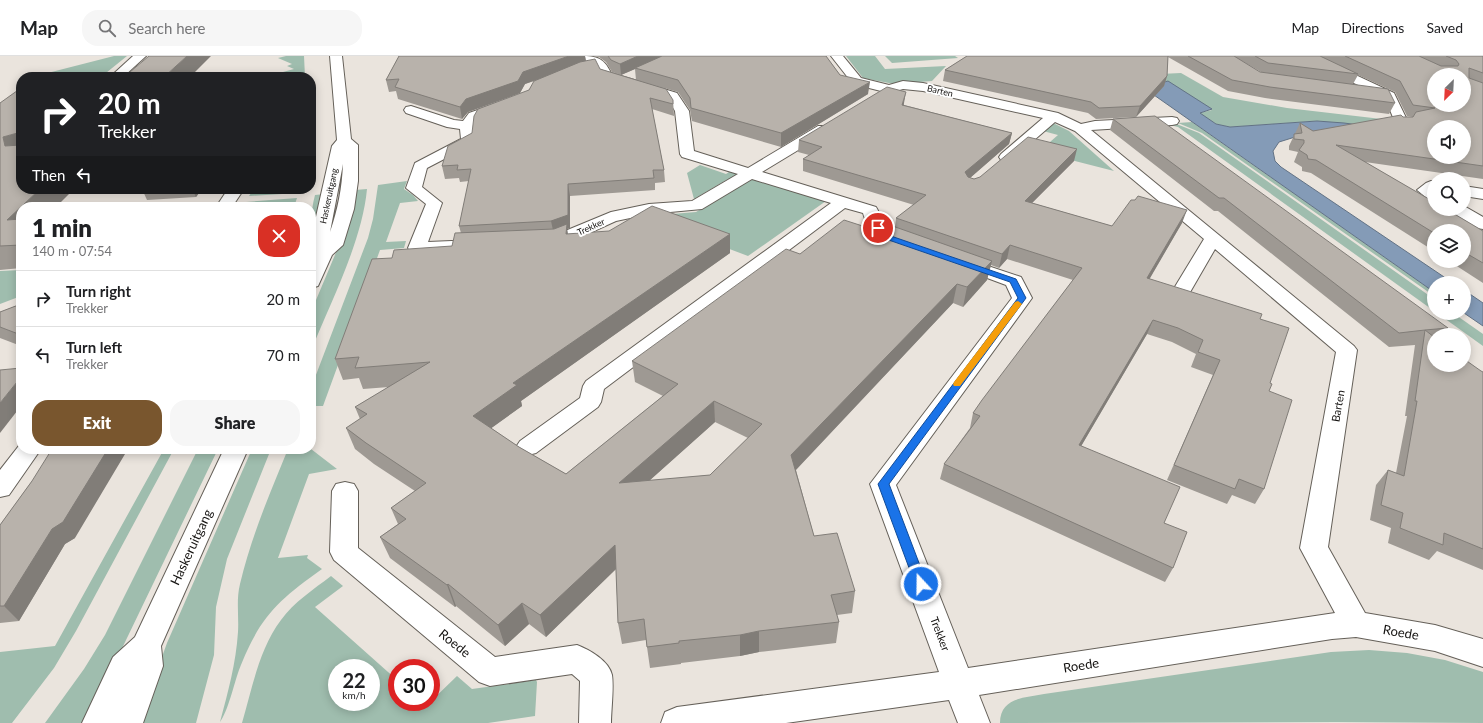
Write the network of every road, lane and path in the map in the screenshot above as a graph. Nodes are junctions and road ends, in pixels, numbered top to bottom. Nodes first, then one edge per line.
1 (140, 56) edge
2 (336, 56) edge
3 (837, 56) edge
4 (1306, 56) edge
5 (587, 63) edge
6 (122, 72) edge
7 (889, 89) junction
8 (1346, 89) edge
9 (1385, 94) junction
10 (871, 100) edge
11 (511, 102) edge
12 (411, 110) edge
13 (1054, 116) junction
14 (838, 120) edge
15 (1172, 121) dead end
16 (1402, 124) edge
17 (466, 126) junction
18 (1080, 128) junction
19 (995, 166) edge
20 (752, 173) junction
21 (1471, 192) edge
22 (1483, 194) edge
23 (844, 202) junction
24 (1469, 216) edge
25 (1483, 224) edge
26 (1213, 238) junction
27 (534, 242) edge
28 (464, 246) edge
29 (916, 246) edge
30 (946, 256) edge
31 (316, 270) edge
32 (1182, 290) edge
33 (528, 447) dead end
34 (25, 454) edge
35 (234, 454) edge
36 (0, 488) edge
37 (345, 491) dead end
38 (1356, 624) junction
39 (146, 646) junction
40 (1483, 652) edge
41 (958, 684) junction
42 (98, 723) edge
43 (126, 723) edge
44 (595, 723) edge
45 (677, 723) edge
46 (974, 723) edge

1 - 6 street
2 - 31 street, Haskeruitgang
3 - 7 street, Barten
4 - 9 street
5 - 20 street
7 - 10 street
7 - 13 street, Barten
8 - 9 street
9 - 16 street
11 - 17 street
12 - 17 street
13 - 18 street, Barten
13 - 19 street
14 - 20 street, Trekker
15 - 18 street
17 - 28 street
18 - 26 street, Barten
20 - 23 street
20 - 27 street, Trekker
21 - 22 street
23 - 29 street
23 - 33 street
24 - 25 street
26 - 32 street
26 - 38 street, Barten
30 - 41 street, Trekker
34 - 36 street
35 - 39 street, Haskeruitgang
37 - 44 street, Roede
38 - 40 street, Roede
38 - 41 street, Roede
39 - 42 street, Haskeruitgang
39 - 43 street
41 - 45 street, Roede
41 - 46 street

